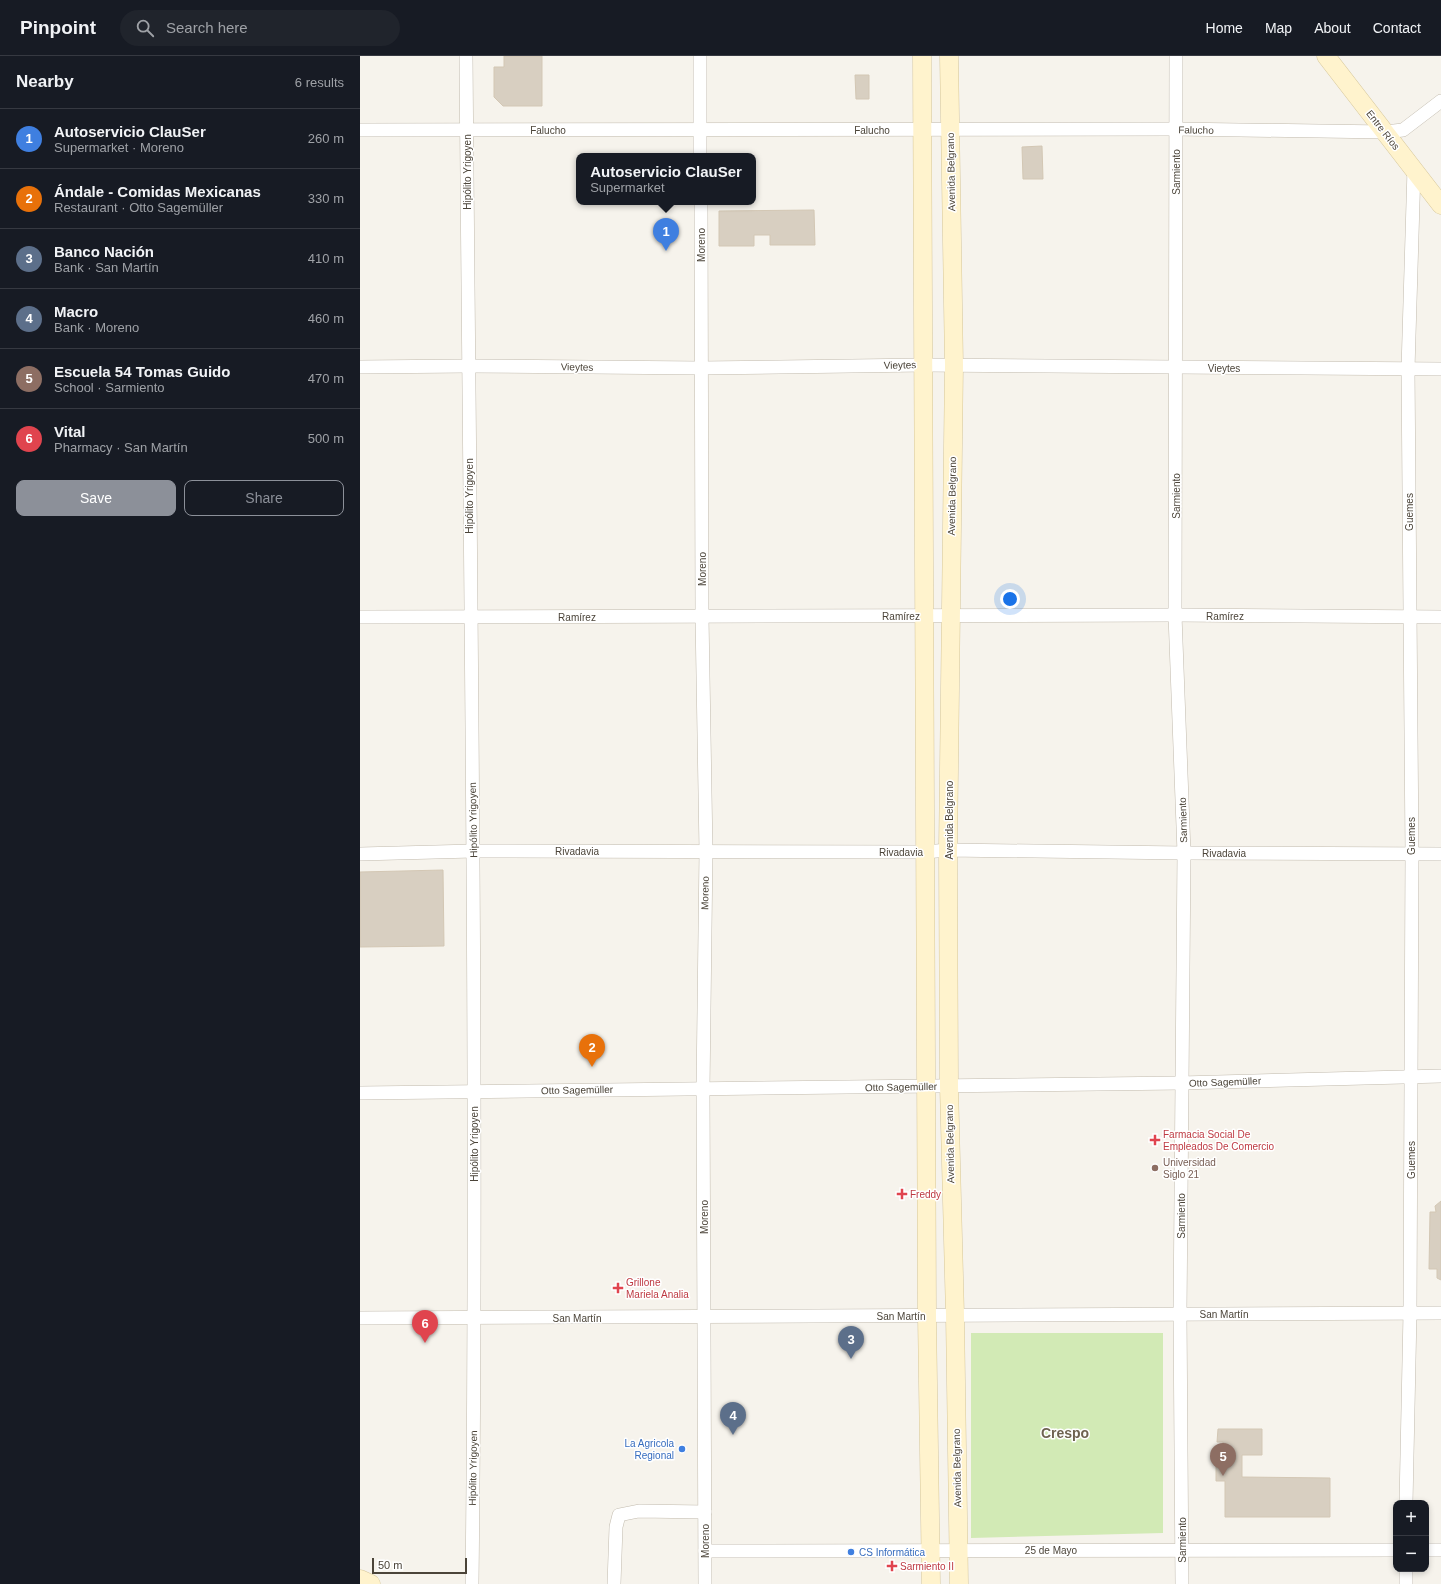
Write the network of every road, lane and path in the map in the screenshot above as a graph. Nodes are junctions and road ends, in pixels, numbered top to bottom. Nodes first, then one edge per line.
1 (466, 56) edge
2 (700, 56) edge
3 (922, 56) edge
4 (949, 56) edge
5 (1176, 56) edge
6 (1326, 56) edge
7 (1441, 101) edge
8 (1176, 129) junction
9 (360, 130) edge
10 (467, 130) junction
11 (700, 130) junction
12 (922, 130) junction
13 (950, 130) junction
14 (1385, 132) junction
15 (700, 153) edge
16 (1414, 169) junction
17 (1441, 204) edge
18 (701, 205) edge
19 (923, 365) junction
20 (954, 365) junction
21 (468, 366) junction
22 (360, 367) edge
23 (701, 368) junction
24 (1176, 368) junction
25 (1408, 369) junction
26 (1441, 369) edge
27 (1175, 615) junction
28 (924, 616) junction
29 (950, 616) junction
30 (360, 617) edge
31 (470, 617) junction
32 (702, 617) junction
33 (1410, 617) junction
34 (1441, 617) edge
35 (948, 850) junction
36 (473, 851) junction
37 (706, 851) junction
38 (925, 852) junction
39 (1184, 853) junction
40 (1412, 853) junction
41 (360, 854) edge
42 (1441, 854) edge
43 (1411, 1076) junction
44 (1441, 1076) edge
45 (1181, 1083) junction
46 (926, 1086) junction
47 (949, 1086) junction
48 (703, 1089) junction
49 (474, 1092) junction
50 (360, 1093) edge
51 (1410, 1313) junction
52 (1441, 1313) edge
53 (1180, 1314) junction
54 (955, 1315) junction
55 (927, 1316) junction
56 (704, 1317) junction
57 (360, 1318) edge
58 (475, 1318) junction
59 (1406, 1500) edge
60 (705, 1512) junction
61 (930, 1550) junction
62 (958, 1550) junction
63 (1183, 1550) junction
64 (1393, 1550) edge
65 (1429, 1550) edge
66 (1441, 1550) edge
67 (705, 1551) junction
68 (1406, 1572) edge
69 (360, 1579) edge
70 (371, 1584) edge
71 (472, 1584) edge
72 (614, 1584) edge
73 (705, 1584) edge
74 (931, 1584) edge
75 (958, 1584) edge
76 (1182, 1584) edge
77 (1406, 1584) edge

1 - 10 street, Hipólito Yrigoyen
2 - 11 street
3 - 12 street
4 - 13 street, Avenida Belgrano
5 - 8 street, Sarmiento
6 - 14 street, Entre Ríos
7 - 14 street, Falucho
8 - 13 street, Falucho
8 - 14 street, Falucho
8 - 24 street, Sarmiento
9 - 10 street, Falucho
10 - 11 street, Falucho
10 - 21 street, Hipólito Yrigoyen
11 - 12 street, Falucho
11 - 15 street
12 - 13 street, Falucho
12 - 19 street
13 - 20 street, Avenida Belgrano
14 - 16 street, Entre Ríos
16 - 17 street, Entre Ríos
16 - 25 street, Guemes
18 - 23 street, Moreno
19 - 20 street, Vieytes
19 - 23 street, Vieytes
19 - 28 street
20 - 24 street, Vieytes
20 - 29 street, Avenida Belgrano
21 - 22 street, Vieytes
21 - 23 street, Vieytes
21 - 31 street, Hipólito Yrigoyen
23 - 32 street, Moreno
24 - 25 street, Vieytes
24 - 27 street, Sarmiento
25 - 26 street, Vieytes
25 - 33 street, Guemes
27 - 29 street, Ramírez
27 - 33 street, Ramírez
27 - 39 street, Sarmiento
28 - 29 street, Ramírez
28 - 32 street, Ramírez
28 - 38 street
29 - 35 street, Avenida Belgrano
30 - 31 street, Ramírez
31 - 32 street, Ramírez
31 - 36 street, Hipólito Yrigoyen
32 - 37 street, Moreno
33 - 34 street, Ramírez
33 - 40 street, Guemes
35 - 38 street, Rivadavia
35 - 39 street, Rivadavia
35 - 47 street, Avenida Belgrano
36 - 37 street, Rivadavia
36 - 41 street, Rivadavia
36 - 49 street, Hipólito Yrigoyen
37 - 38 street, Rivadavia
37 - 48 street, Moreno
38 - 46 street
39 - 40 street, Rivadavia
39 - 45 street, Sarmiento
40 - 42 street, Rivadavia
40 - 43 street, Guemes
43 - 44 street, Otto Sagemüller
43 - 45 street, Otto Sagemüller
43 - 51 street, Guemes
45 - 47 street, Otto Sagemüller
45 - 53 street, Sarmiento
46 - 47 street, Otto Sagemüller
46 - 48 street, Otto Sagemüller
46 - 55 street
47 - 54 street, Avenida Belgrano
48 - 49 street, Otto Sagemüller
48 - 56 street, Moreno
49 - 50 street, Otto Sagemüller
49 - 58 street, Hipólito Yrigoyen
51 - 52 street, San Martín
51 - 53 street, San Martín
51 - 59 street, Guemes
53 - 54 street, San Martín
53 - 63 street, Sarmiento
54 - 55 street, San Martín
54 - 62 street, Avenida Belgrano
55 - 56 street, San Martín
55 - 61 street
56 - 58 street, San Martín
56 - 60 street, Moreno
57 - 58 street, San Martín
58 - 71 street, Hipólito Yrigoyen
60 - 67 street, Moreno
60 - 72 street
61 - 62 street, 25 de Mayo
61 - 67 street, 25 de Mayo
61 - 74 street
62 - 63 street, 25 de Mayo
62 - 75 street, Avenida Belgrano
63 - 64 street, 25 de Mayo
63 - 76 street, Sarmiento
65 - 66 street
67 - 73 street, Moreno
68 - 77 street
69 - 70 street

